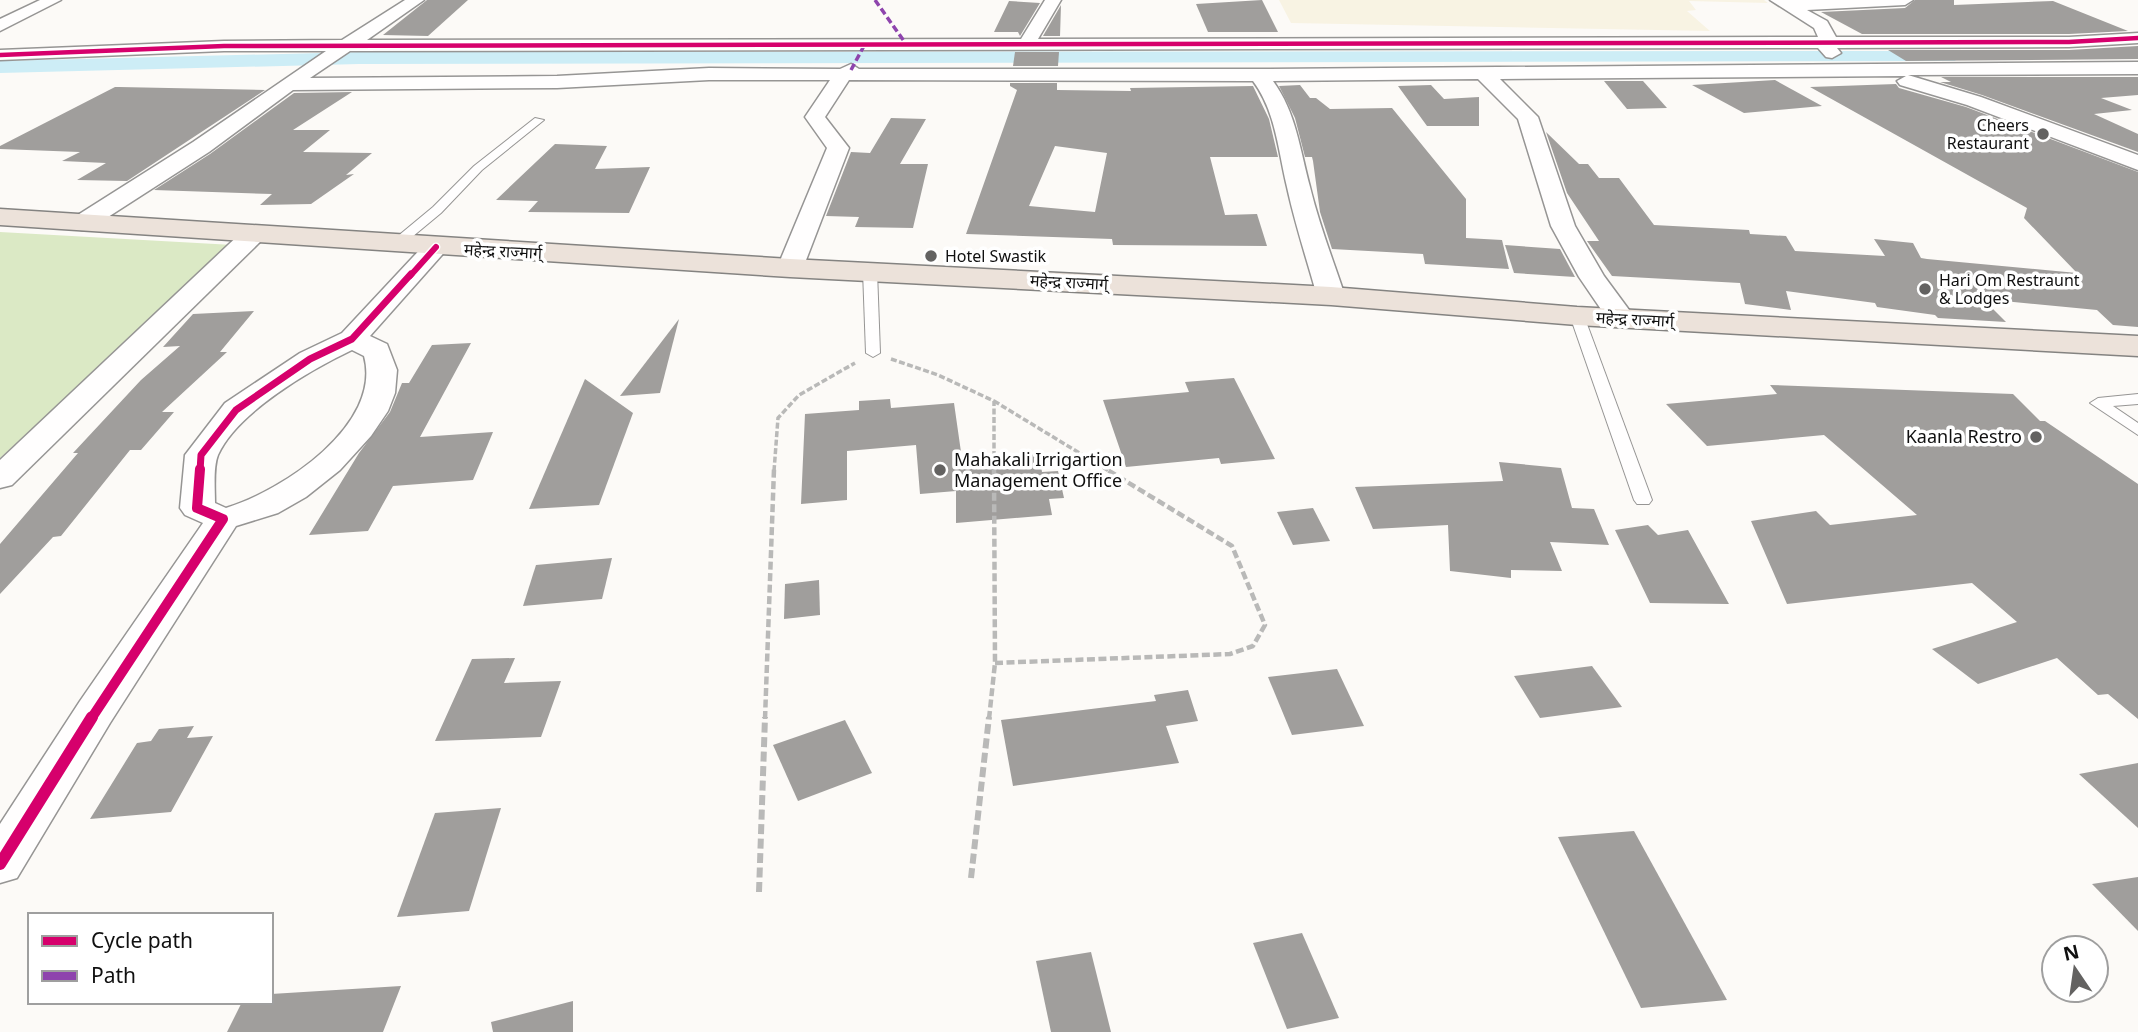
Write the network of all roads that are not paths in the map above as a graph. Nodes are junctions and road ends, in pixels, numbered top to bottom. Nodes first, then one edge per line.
1 (53, 0) edge
2 (416, 0) edge
3 (1053, 0) edge
4 (1905, 0) edge
5 (1783, 3) edge
6 (0, 26) edge
7 (2138, 38) edge
8 (1027, 43) junction
9 (1830, 47) junction
10 (342, 50) junction
11 (0, 55) edge
12 (2138, 68) edge
13 (1870, 70) junction
14 (847, 73) junction
15 (1483, 74) junction
16 (1259, 75) junction
17 (288, 83) junction
18 (539, 120) dead end
19 (2138, 163) edge
20 (0, 217) edge
21 (82, 223) junction
22 (253, 235) junction
23 (396, 244) junction
24 (436, 247) junction
25 (790, 268) junction
26 (870, 271) junction
27 (1331, 296) junction
28 (1577, 316) junction
29 (1621, 318) junction
30 (352, 339) junction
31 (2138, 346) edge
32 (873, 353) road end
33 (2138, 399) edge
34 (2138, 430) edge
35 (0, 478) edge
36 (1643, 499) dead end
37 (223, 519) junction
38 (0, 863) edge

1 - 6 street
2 - 10 street
3 - 8 street
4 - 5 street
5 - 9 street
7 - 9 street
8 - 9 street
8 - 10 street
9 - 13 street
10 - 11 street
10 - 17 street
12 - 13 street
13 - 15 street
13 - 19 street
14 - 16 street
14 - 17 street
14 - 25 street
15 - 16 street
15 - 29 street
16 - 27 street
17 - 21 street
18 - 23 lane
20 - 21 highway, महेन्द्र राज्मार्ग्
21 - 22 highway, महेन्द्र राज्मार्ग्
22 - 23 highway, महेन्द्र राज्मार्ग्
22 - 35 street
23 - 24 highway, महेन्द्र राज्मार्ग्
24 - 25 highway, महेन्द्र राज्मार्ग्
24 - 30 street
25 - 26 highway, महेन्द्र राज्मार्ग्
26 - 27 highway, महेन्द्र राज्मार्ग्
26 - 32 lane
27 - 28 highway, महेन्द्र राज्मार्ग्
28 - 29 highway, महेन्द्र राज्मार्ग्
28 - 36 lane
29 - 31 highway, महेन्द्र राज्मार्ग्
30 - 37 street
30 - 37 street
33 - 34 lane
37 - 38 street

